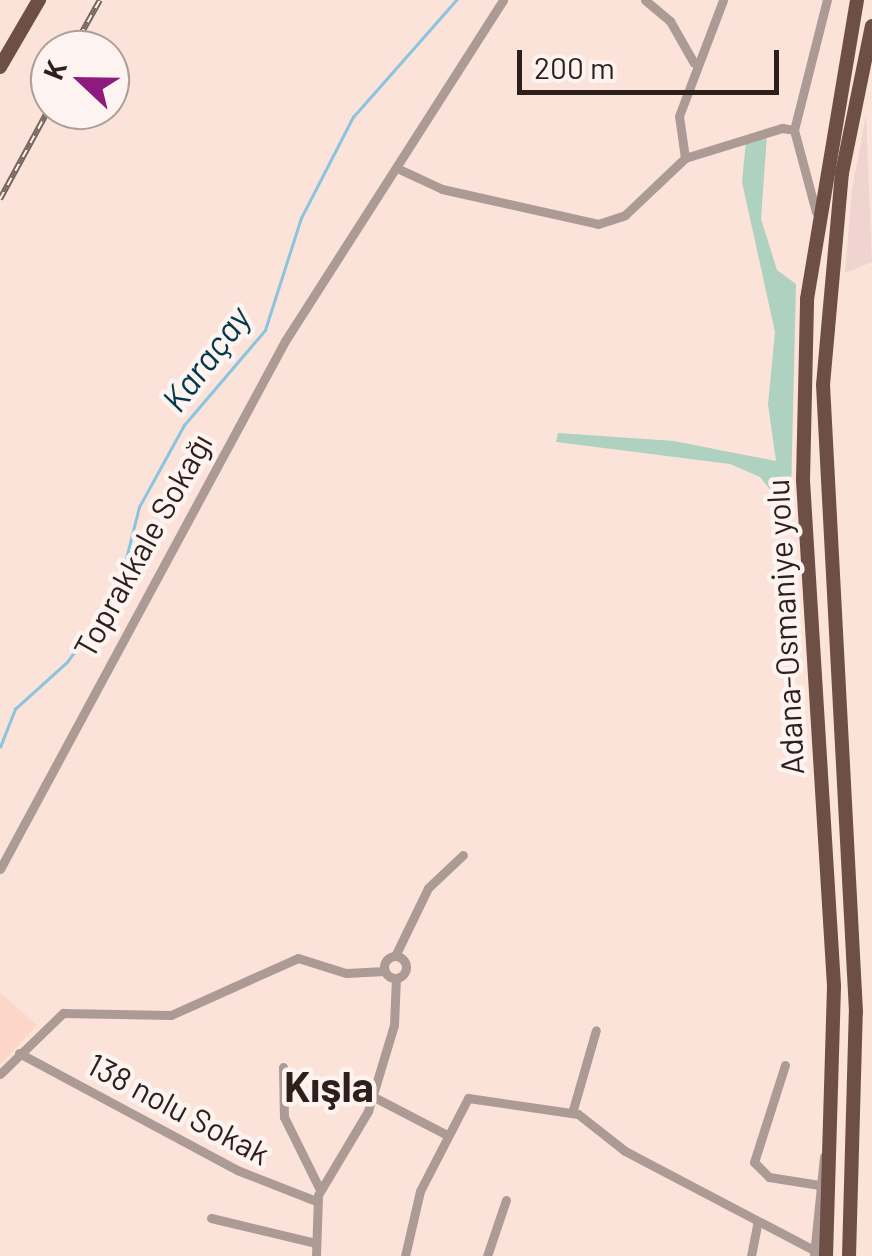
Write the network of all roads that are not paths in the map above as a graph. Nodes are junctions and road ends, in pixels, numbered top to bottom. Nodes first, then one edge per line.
1 (36, 0) edge
2 (503, 0) edge
3 (645, 0) edge
4 (723, 0) edge
5 (826, 0) edge
6 (857, 0) edge
7 (872, 26) edge
8 (0, 56) edge
9 (694, 62) junction
10 (0, 67) edge
11 (794, 130) junction
12 (685, 158) junction
13 (399, 169) junction
14 (816, 212) junction
15 (463, 855) dead end
16 (0, 868) edge
17 (395, 956) junction
18 (385, 971) junction
19 (396, 978) junction
20 (596, 1030) dead end
21 (20, 1053) junction
22 (785, 1064) dead end
23 (284, 1067) dead end
24 (0, 1074) edge
25 (372, 1096) junction
26 (572, 1113) junction
27 (832, 1130) junction
28 (446, 1134) junction
29 (818, 1186) junction
30 (318, 1196) junction
31 (506, 1200) dead end
32 (212, 1218) dead end
33 (756, 1224) junction
34 (315, 1243) junction
35 (820, 1255) edge
36 (316, 1256) edge
37 (404, 1256) edge
38 (487, 1256) edge
39 (752, 1256) edge
40 (849, 1256) edge

1 - 8 highway
1 - 10 highway
2 - 13 street, Toprakkale Sokağı
3 - 9 street
4 - 9 street
5 - 11 street
6 - 14 highway, Adana-Osmaniye yolu
7 - 40 highway, Adana-Osmaniye yolu
9 - 12 street
11 - 12 street
11 - 14 street
12 - 13 street
13 - 16 street, Toprakkale Sokağı
14 - 27 highway, Adana-Osmaniye yolu
15 - 17 street
17 - 18 street
17 - 19 street
18 - 19 street
18 - 21 street
19 - 25 street
20 - 26 street
21 - 24 street
21 - 30 street, 138 nolu Sokak
22 - 29 street
23 - 30 street
25 - 28 street
25 - 30 street
26 - 28 street
26 - 33 street
27 - 29 street
27 - 35 highway, Adana-Osmaniye yolu
28 - 37 street
29 - 35 street
30 - 34 street
31 - 38 street
32 - 34 street
33 - 35 street
33 - 39 street
34 - 36 street

